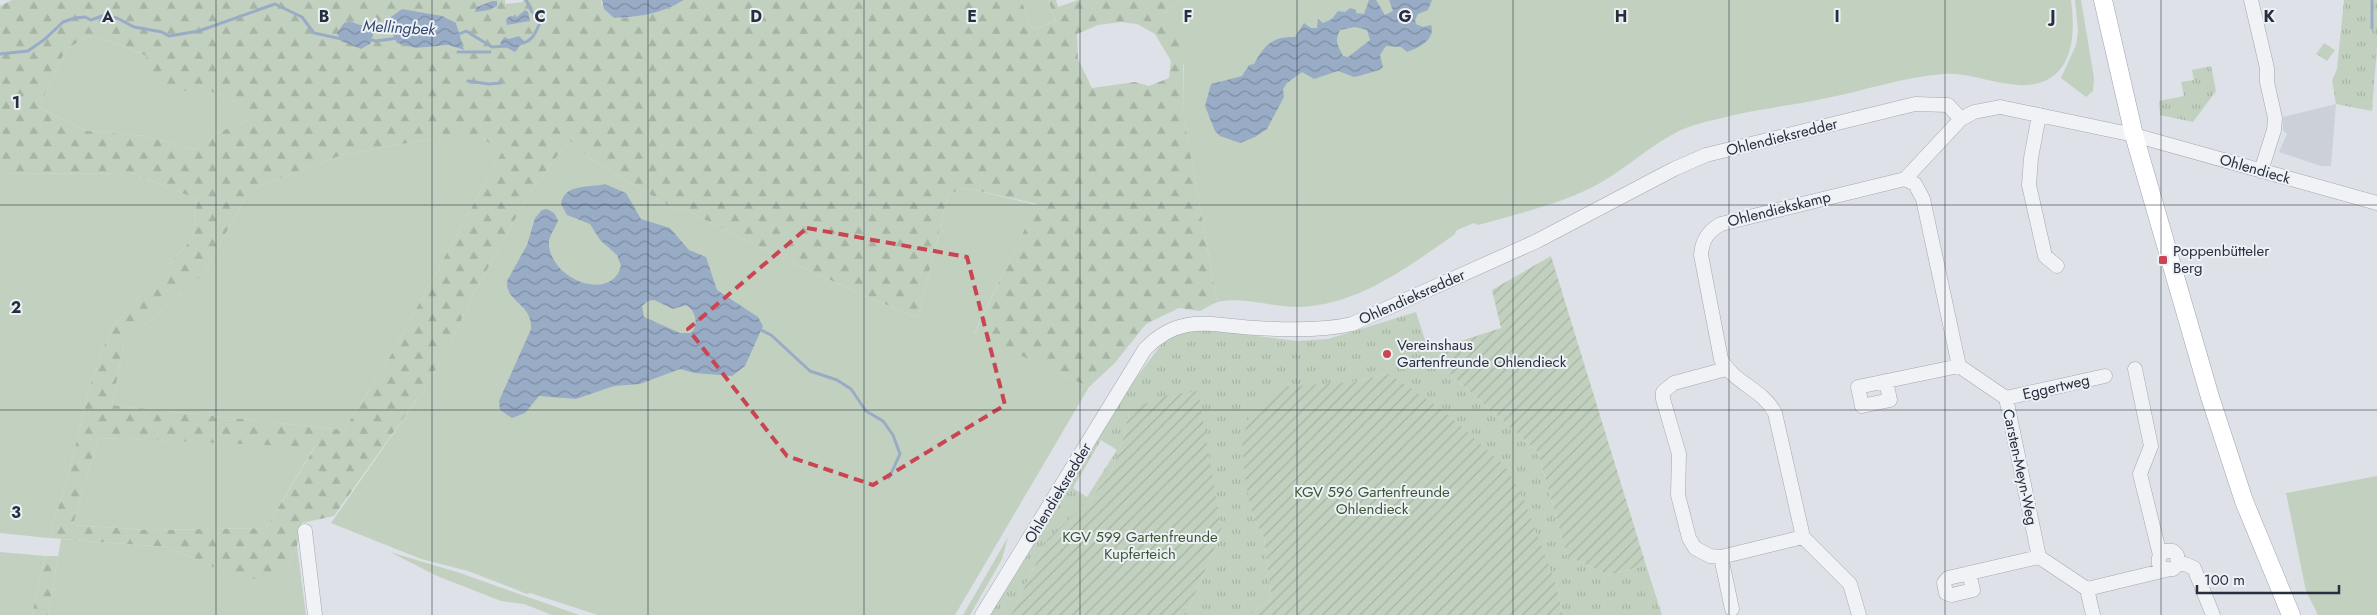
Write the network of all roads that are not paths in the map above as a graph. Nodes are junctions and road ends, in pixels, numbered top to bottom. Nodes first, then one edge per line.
1 (2103, 0) edge
2 (2251, 0) edge
3 (2039, 115) junction
4 (1961, 119) junction
5 (2134, 135) junction
6 (2261, 171) junction
7 (1905, 179) junction
8 (2377, 203) edge
9 (2057, 266) dead end
10 (1959, 366) junction
11 (1726, 369) junction
12 (2135, 370) dead end
13 (2105, 376) dead end
14 (1886, 381) dead end
15 (2006, 398) junction
16 (305, 531) dead end
17 (1803, 537) junction
18 (2039, 556) junction
19 (1721, 557) junction
20 (2172, 567) junction
21 (1969, 573) dead end
22 (2087, 588) junction
23 (1732, 609) dead end
24 (315, 615) edge
25 (982, 615) edge
26 (1859, 615) edge
27 (2093, 615) edge
28 (2213, 615) edge
29 (2292, 615) edge

1 - 5 main road
2 - 6 street
3 - 4 street
3 - 5 street
3 - 9 street
4 - 7 street
4 - 25 street, Ohlendieksredder
5 - 6 street, Ohlendieck
5 - 29 main road
6 - 8 street, Ohlendieck
7 - 10 street
7 - 11 street, Ohlendiekskamp
10 - 14 street
10 - 15 street, Carsten-Meyn-Weg
11 - 17 street
11 - 19 street
12 - 20 street
13 - 15 street, Eggertweg
15 - 18 street, Carsten-Meyn-Weg
16 - 24 street
17 - 19 street
17 - 26 street
18 - 21 street
18 - 22 street
19 - 23 street
20 - 22 street
20 - 28 street
22 - 27 street

